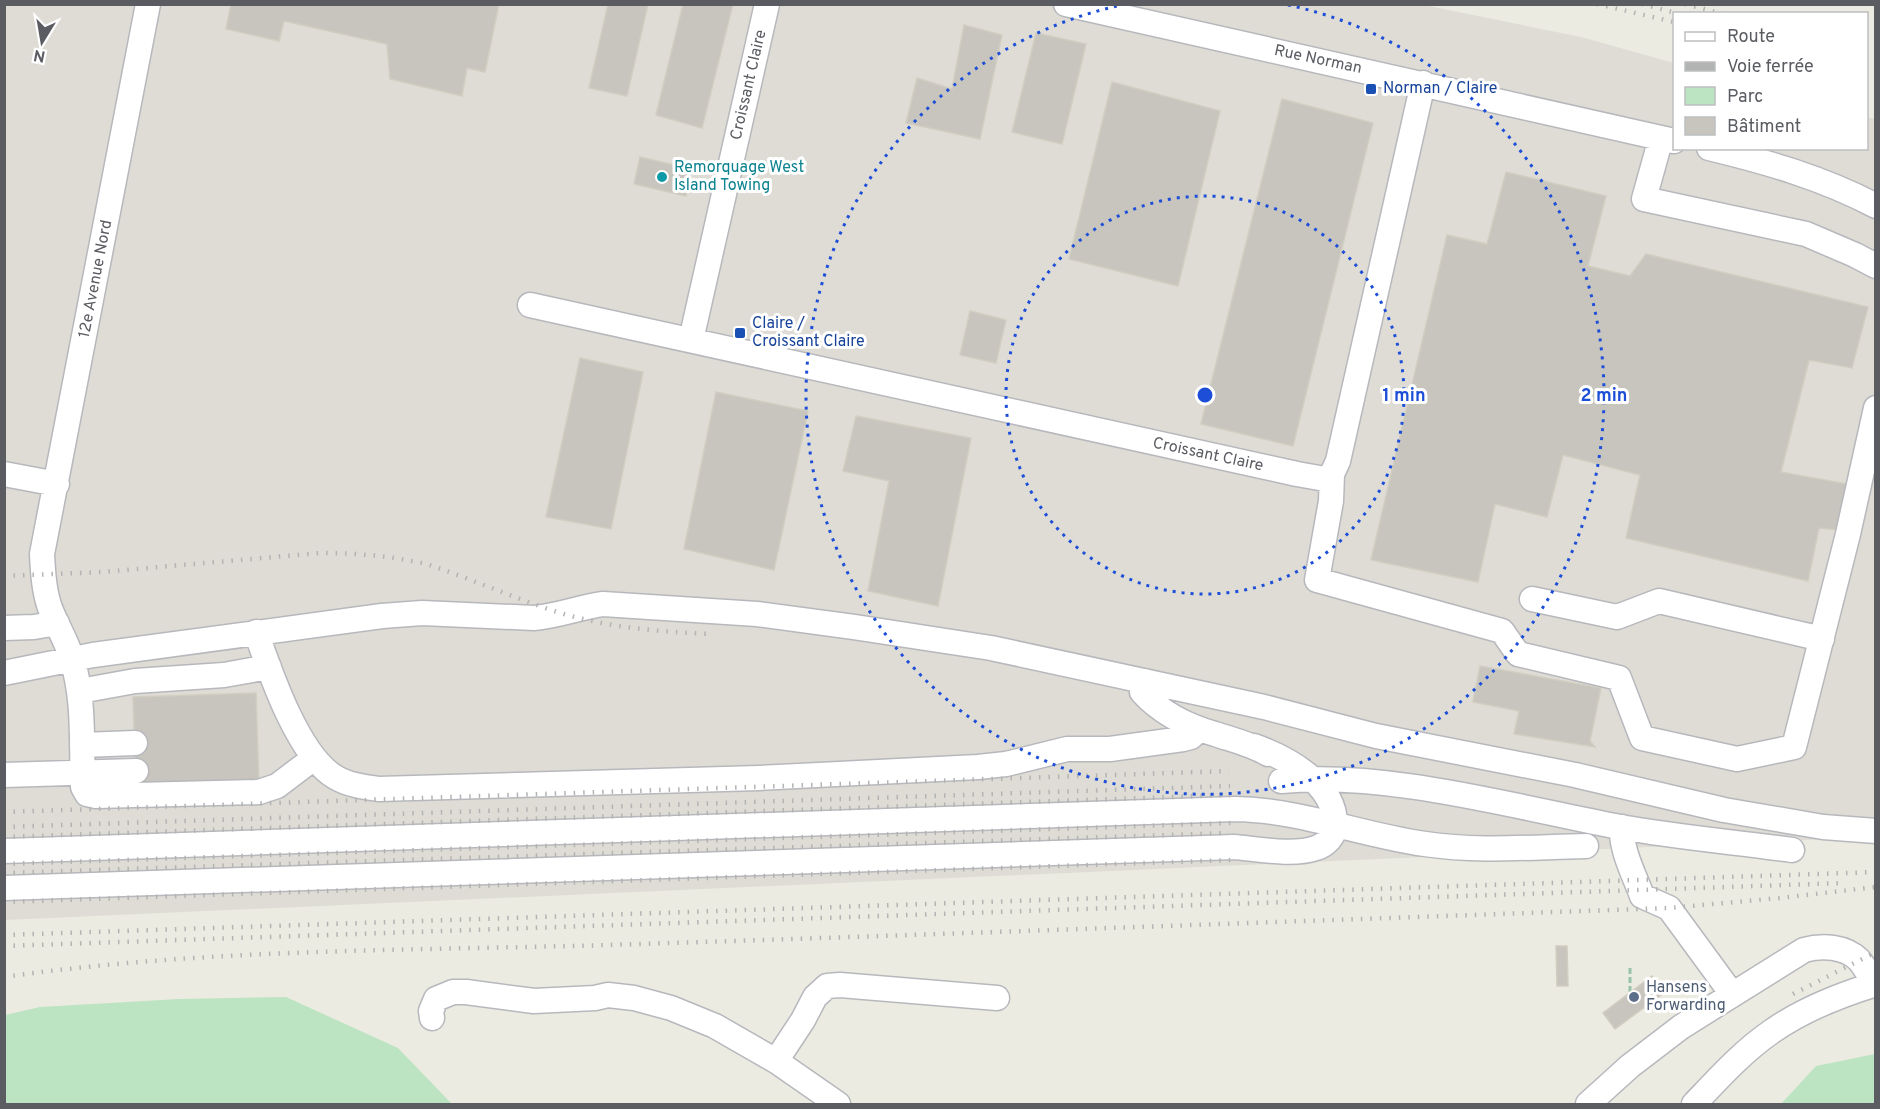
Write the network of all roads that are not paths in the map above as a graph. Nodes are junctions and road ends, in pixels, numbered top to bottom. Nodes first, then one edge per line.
1 (148, 4) edge
2 (767, 4) edge
3 (1066, 4) edge
4 (1423, 84) junction
5 (1668, 139) edge
6 (1717, 150) edge
7 (1875, 206) edge
8 (1875, 266) edge
9 (530, 305) dead end
10 (692, 340) junction
11 (1875, 408) edge
12 (4, 474) edge
13 (1332, 474) junction
14 (57, 484) junction
15 (1532, 599) dead end
16 (57, 623) junction
17 (4, 628) edge
18 (256, 632) junction
19 (1822, 639) junction
20 (72, 658) junction
21 (269, 667) junction
22 (5, 673) edge
23 (1144, 681) junction
24 (80, 691) junction
25 (1199, 729) junction
26 (135, 743) dead end
27 (82, 745) junction
28 (1254, 746) junction
29 (314, 758) junction
30 (136, 771) dead end
31 (82, 772) junction
32 (4, 775) edge
33 (1312, 779) junction
34 (1281, 781) junction
35 (1275, 812) junction
36 (1335, 825) junction
37 (1622, 827) junction
38 (1875, 831) edge
39 (1586, 846) dead end
40 (1234, 847) junction
41 (1791, 850) dead end
42 (4, 851) edge
43 (4, 888) edge
44 (1875, 984) edge
45 (1732, 994) junction
46 (997, 998) dead end
47 (432, 1018) dead end
48 (776, 1061) junction
49 (838, 1104) edge
50 (1588, 1104) edge
51 (1694, 1104) edge

1 - 14 street, 12e Avenue Nord
2 - 10 street, Croissant Claire
3 - 4 street, Rue Norman
4 - 5 street, Rue Norman
4 - 13 street
5 - 8 street
6 - 7 street
9 - 10 street, Croissant Claire
10 - 13 street, Croissant Claire
11 - 19 street
12 - 14 street
13 - 19 street
14 - 16 street, 12e Avenue Nord
15 - 19 street
16 - 17 street
16 - 20 street, 12e Avenue Nord
18 - 20 street
18 - 21 street
18 - 23 street
20 - 22 street
20 - 24 street, 12e Avenue Nord
21 - 24 street
21 - 29 street
23 - 25 street
23 - 38 street
24 - 27 street, 12e Avenue Nord
25 - 28 street
25 - 29 street
26 - 27 street
27 - 31 street, 12e Avenue Nord
28 - 33 street
28 - 34 street
29 - 31 street
30 - 31 street
31 - 32 street
33 - 34 street
33 - 36 street
33 - 37 street
34 - 35 street
35 - 36 street
35 - 40 street
35 - 42 street
36 - 39 street
36 - 40 street
37 - 41 street
37 - 45 street
40 - 43 street
44 - 45 street
44 - 51 street
45 - 50 street
46 - 48 street
47 - 48 street
48 - 49 street

